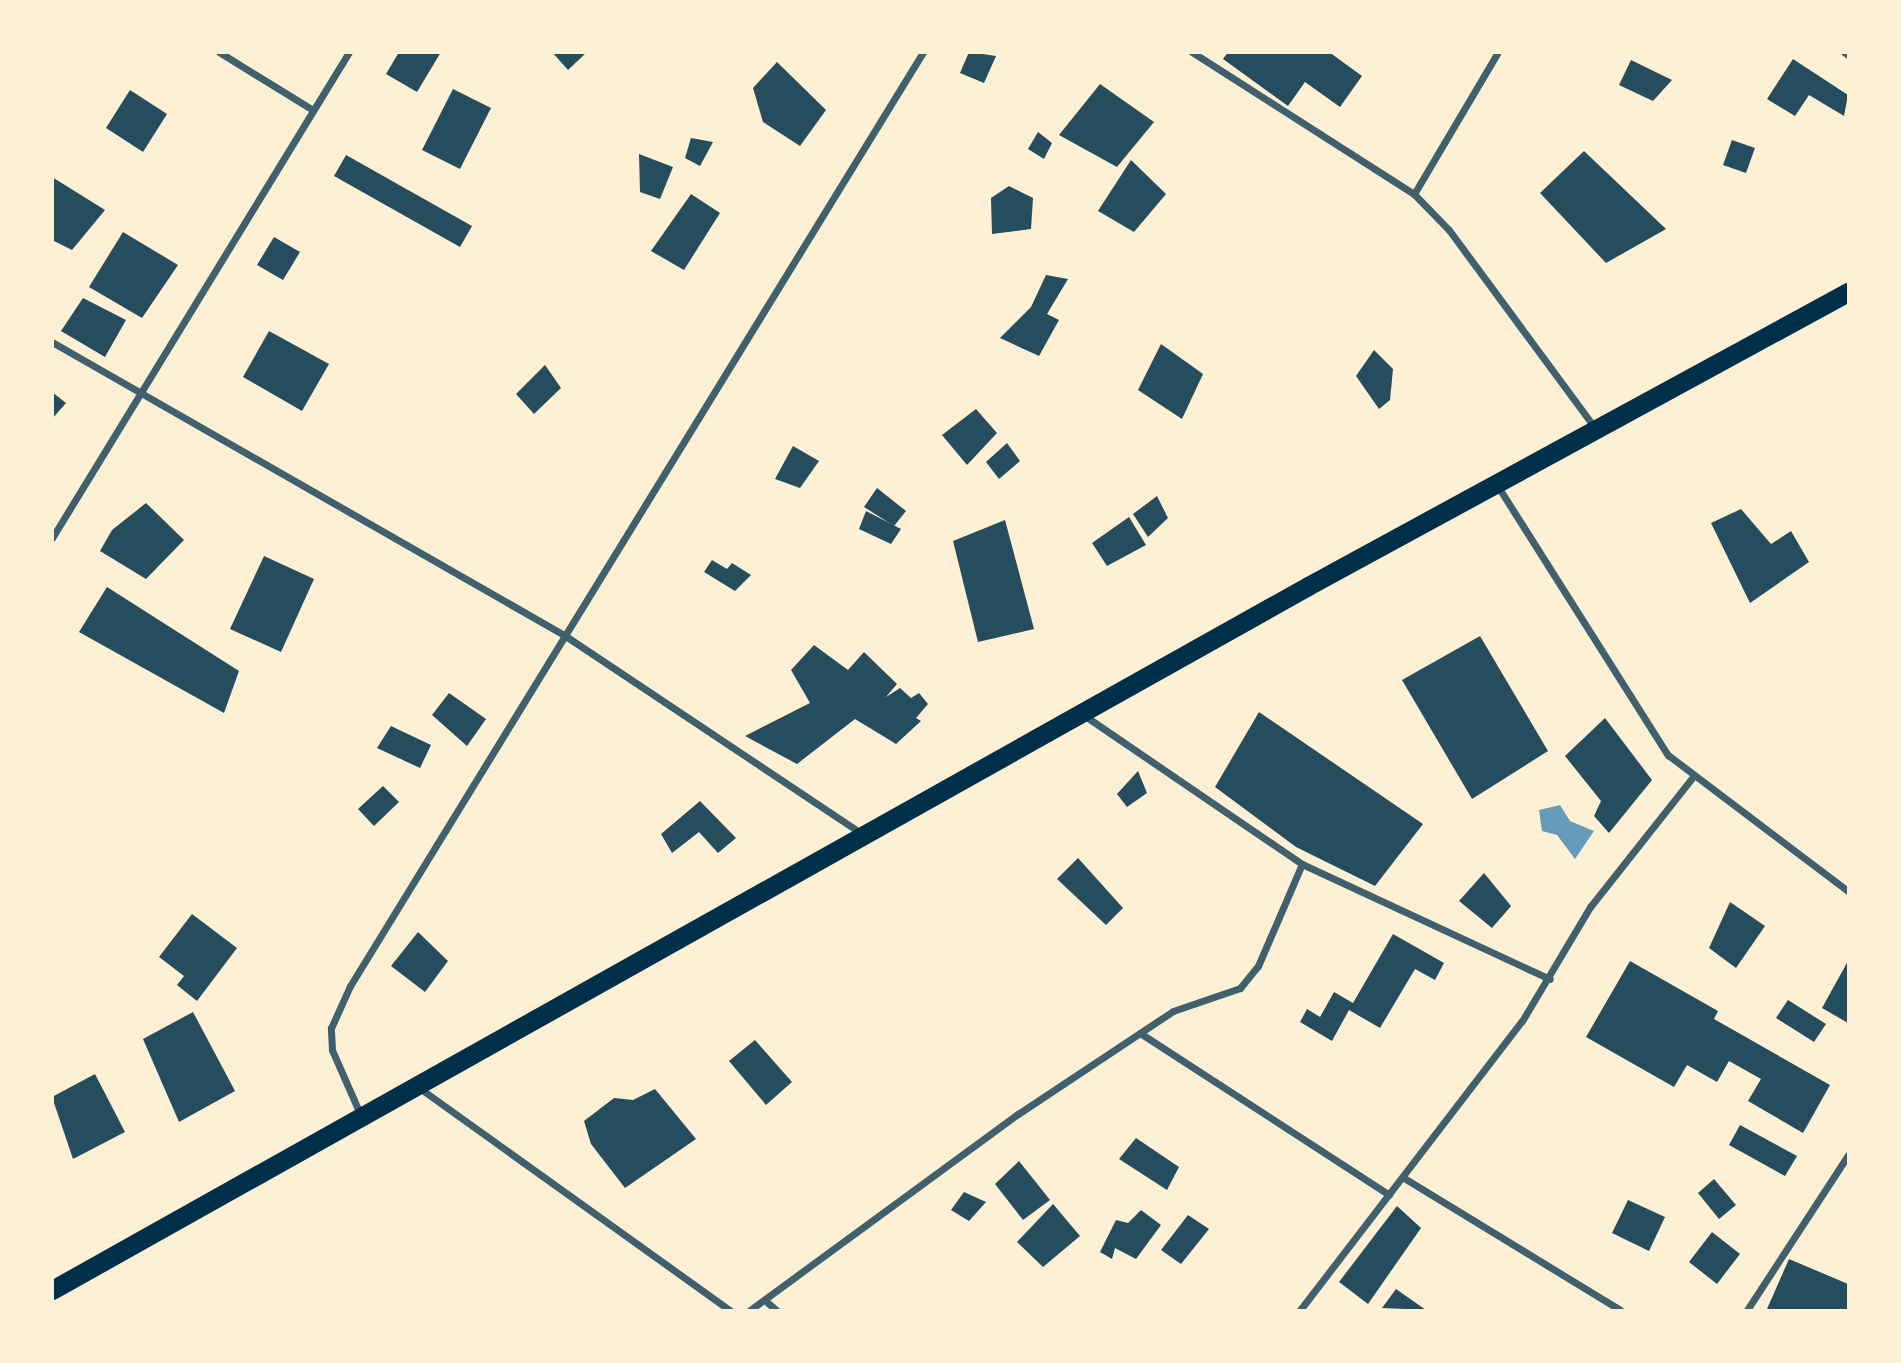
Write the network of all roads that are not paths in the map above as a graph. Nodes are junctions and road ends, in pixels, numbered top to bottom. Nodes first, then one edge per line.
1 (219, 52) edge
2 (349, 52) edge
3 (923, 52) edge
4 (1192, 52) edge
5 (1499, 52) edge
6 (1844, 52) edge
7 (1849, 55) edge
8 (313, 110) junction
9 (1414, 194) junction
10 (1848, 294) edge
11 (52, 342) edge
12 (136, 394) junction
13 (1595, 428) junction
14 (1497, 484) junction
15 (52, 538) edge
16 (564, 635) junction
17 (1084, 715) junction
18 (1692, 778) junction
19 (865, 836) junction
20 (1302, 864) junction
21 (1849, 891) edge
22 (1550, 979) junction
23 (1140, 1033) junction
24 (416, 1086) junction
25 (362, 1116) junction
26 (1849, 1155) edge
27 (1404, 1178) junction
28 (1389, 1195) junction
29 (52, 1290) edge
30 (768, 1303) junction
31 (730, 1311) edge
32 (750, 1311) edge
33 (776, 1311) edge
34 (1300, 1311) edge
35 (1620, 1311) edge
36 (1747, 1311) edge

1 - 8 street
2 - 8 street
3 - 16 street
4 - 9 street
5 - 9 street
6 - 7 street
8 - 12 street
9 - 13 street
10 - 13 highway
11 - 12 street
12 - 15 street
12 - 16 street
13 - 14 highway
14 - 17 highway
14 - 18 street
16 - 19 street
16 - 25 street
17 - 19 highway
17 - 20 street
18 - 21 street
18 - 22 street
19 - 24 highway
20 - 22 street
20 - 23 street
22 - 27 street
23 - 28 street
23 - 30 street
24 - 25 highway
24 - 31 street
25 - 29 highway
26 - 36 street
27 - 28 street
27 - 35 street
28 - 34 street
30 - 32 street
30 - 33 street

